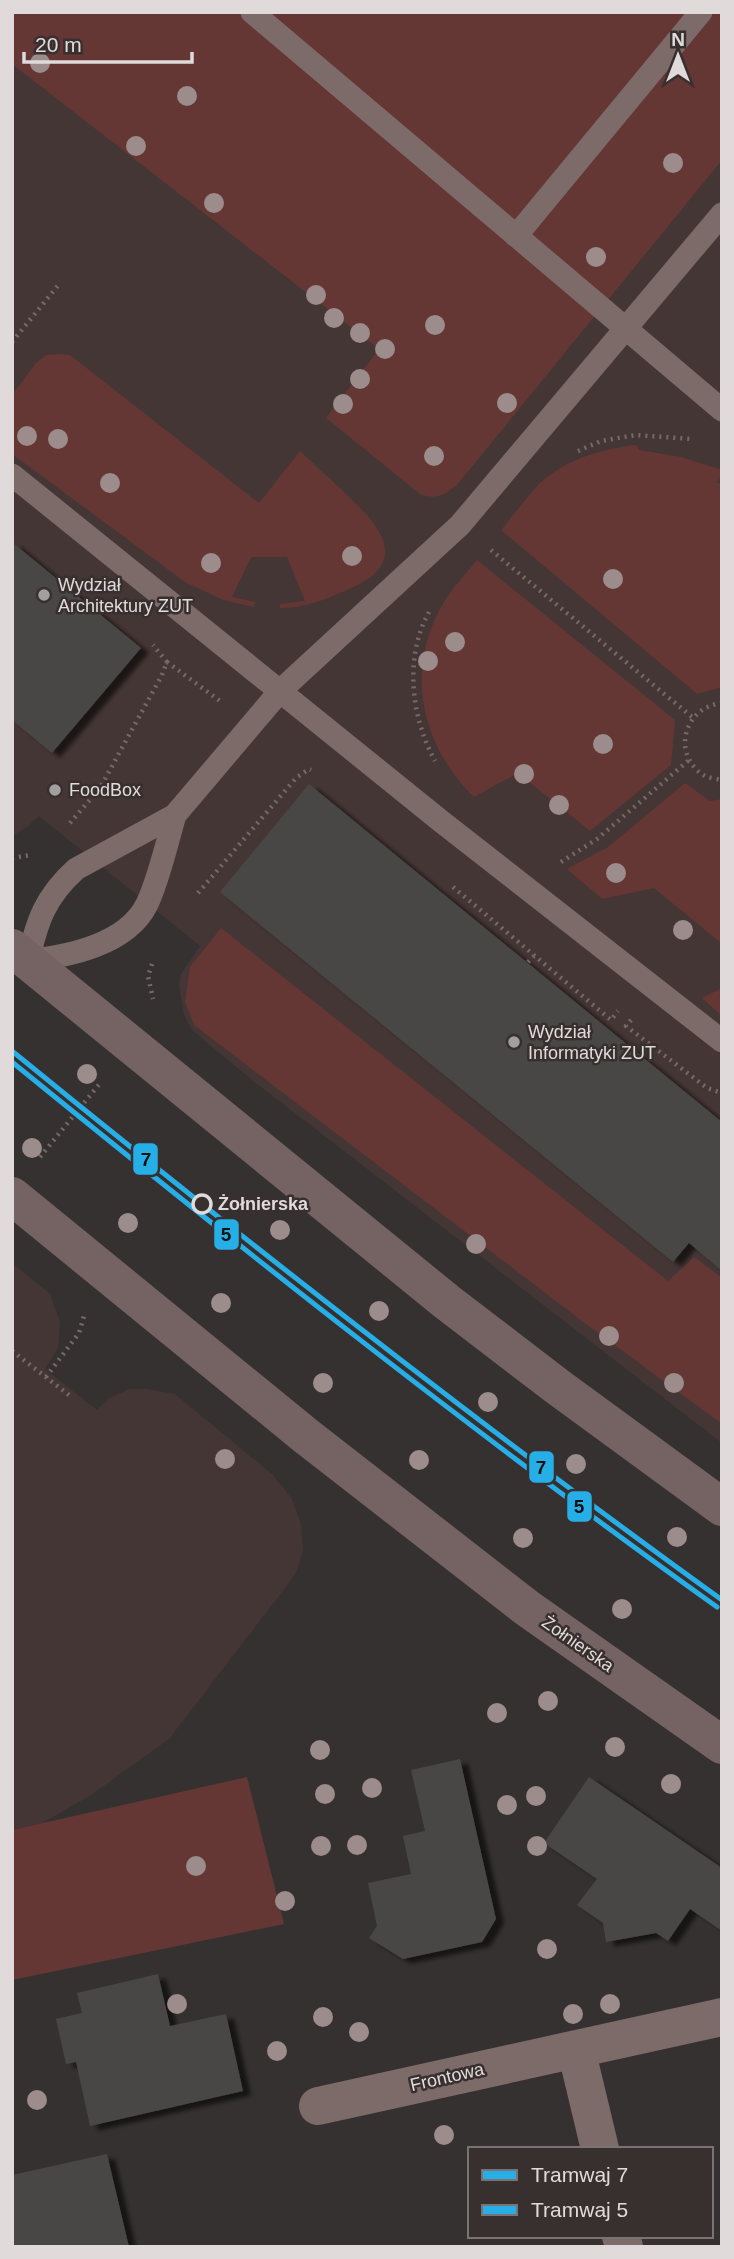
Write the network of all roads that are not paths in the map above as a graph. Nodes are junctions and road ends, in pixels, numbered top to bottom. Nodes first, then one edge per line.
1 (252, 12) edge
2 (701, 12) edge
3 (722, 214) edge
4 (516, 236) junction
5 (625, 329) junction
6 (720, 409) edge
7 (12, 475) edge
8 (281, 690) junction
9 (175, 815) junction
10 (17, 962) edge
11 (722, 1041) edge
12 (12, 1196) edge
13 (722, 1507) edge
14 (722, 1745) edge
15 (722, 2017) edge
16 (576, 2049) junction
17 (318, 2106) dead end
18 (600, 2147) edge

1 - 4 lane
2 - 4 lane
3 - 5 lane
4 - 5 lane
5 - 6 lane
5 - 8 lane
7 - 8 lane
8 - 9 lane
8 - 11 lane
9 - 10 lane
9 - 10 lane
10 - 13 street
12 - 14 street, Żołnierska
15 - 16 street, Frontowa
16 - 17 street, Frontowa
16 - 18 street

